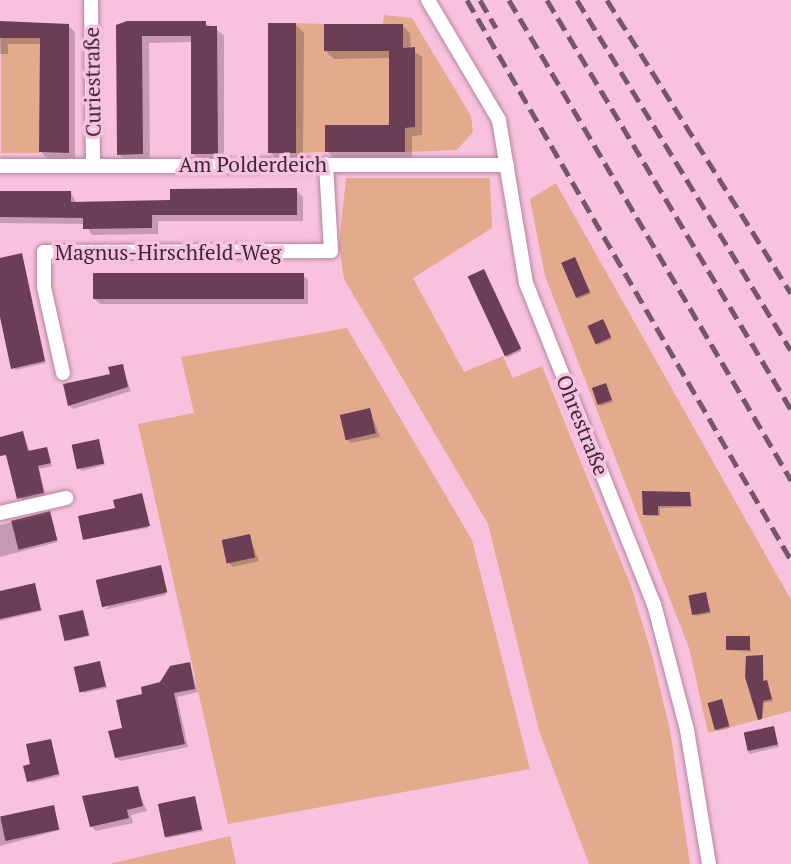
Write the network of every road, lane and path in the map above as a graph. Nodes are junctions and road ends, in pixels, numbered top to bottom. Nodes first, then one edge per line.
1 (91, 0) edge
2 (428, 0) edge
3 (93, 164) junction
4 (326, 164) junction
5 (507, 165) junction
6 (0, 166) edge
7 (63, 373) dead end
8 (66, 498) dead end
9 (0, 513) edge
10 (709, 864) edge

1 - 3 street, Curiestraße
2 - 5 street, Ohrestraße
3 - 4 street, Am Polderdeich
3 - 6 street, Am Polderdeich
4 - 5 street, Am Polderdeich
4 - 7 street, Magnus-Hirschfeld-Weg
5 - 10 street, Ohrestraße
8 - 9 street

